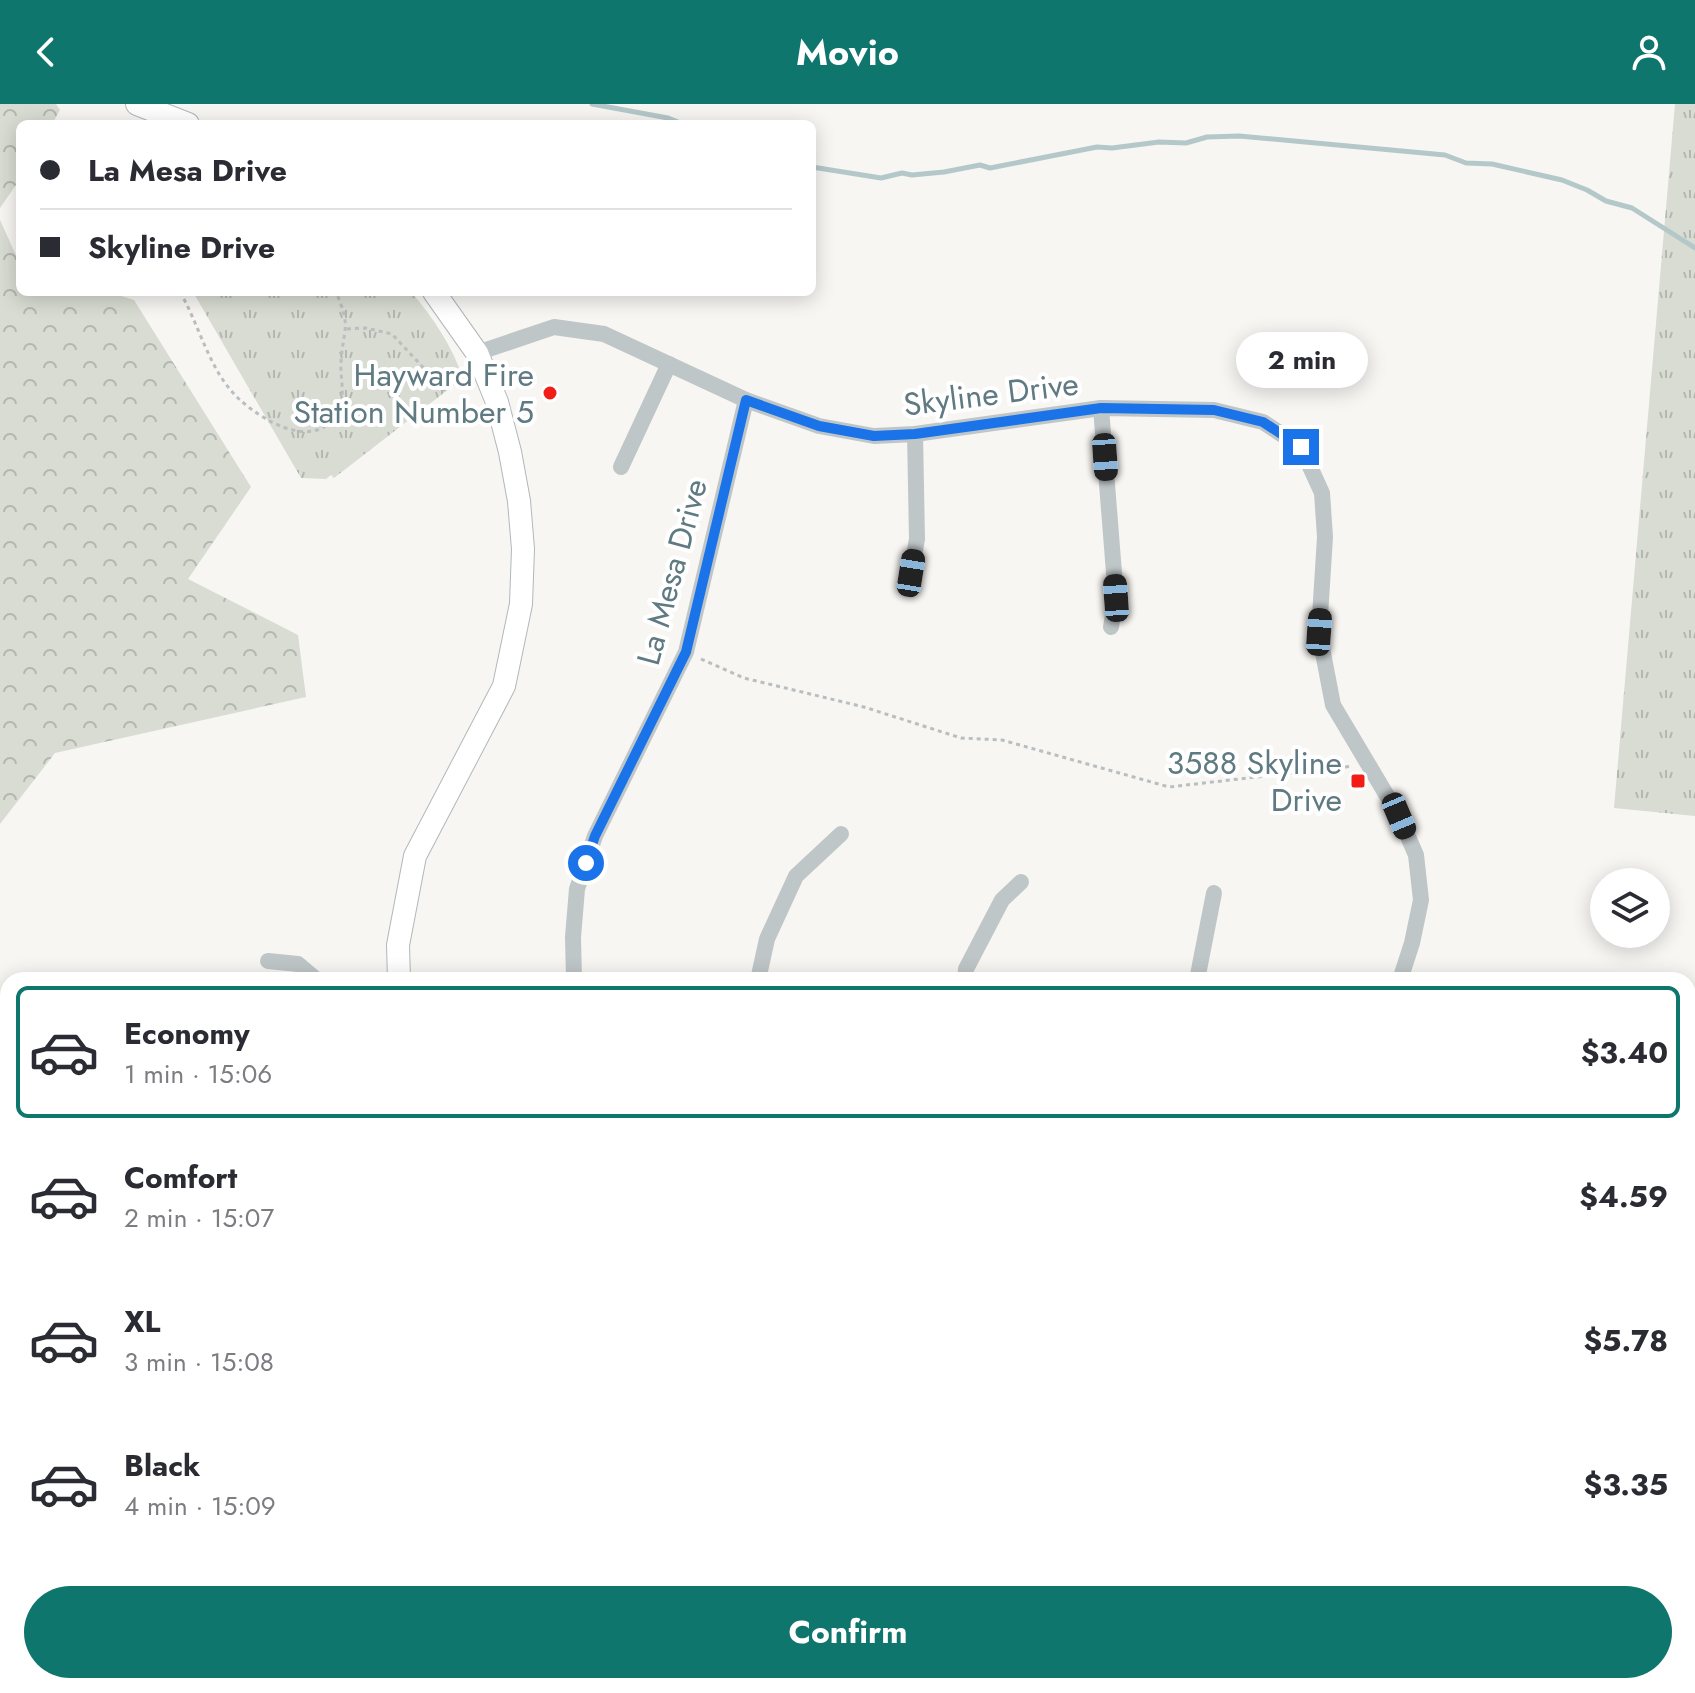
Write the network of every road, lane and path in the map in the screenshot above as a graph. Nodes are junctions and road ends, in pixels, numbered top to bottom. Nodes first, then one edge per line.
1 (137, 104) edge
2 (161, 108) edge
3 (181, 120) edge
4 (182, 296) edge
5 (338, 296) edge
6 (437, 296) edge
7 (347, 329) junction
8 (477, 353) junction
9 (669, 364) junction
10 (746, 400) junction
11 (1101, 408) junction
12 (915, 434) junction
13 (621, 467) dead end
14 (911, 573) dead end
15 (1111, 627) dead end
16 (686, 652) junction
17 (1367, 765) junction
18 (841, 834) dead end
19 (1021, 882) dead end
20 (1214, 893) dead end
21 (268, 961) dead end
22 (308, 972) edge
23 (399, 972) edge
24 (574, 972) edge
25 (760, 972) edge
26 (966, 972) edge
27 (1199, 972) edge
28 (1403, 972) edge

1 - 2 main road
2 - 3 main road
4 - 7 path
5 - 7 path
6 - 8 main road
7 - 8 path
8 - 9 street, Skyline Drive
8 - 23 main road
9 - 10 street, Skyline Drive
9 - 13 street
10 - 12 street, Skyline Drive
10 - 16 street, La Mesa Drive
11 - 12 street, Skyline Drive
11 - 15 street
11 - 17 street, Skyline Drive
12 - 14 street
16 - 17 path
16 - 24 street, La Mesa Drive
17 - 28 street, Skyline Drive
18 - 25 street
19 - 26 street
20 - 27 street
21 - 22 street

